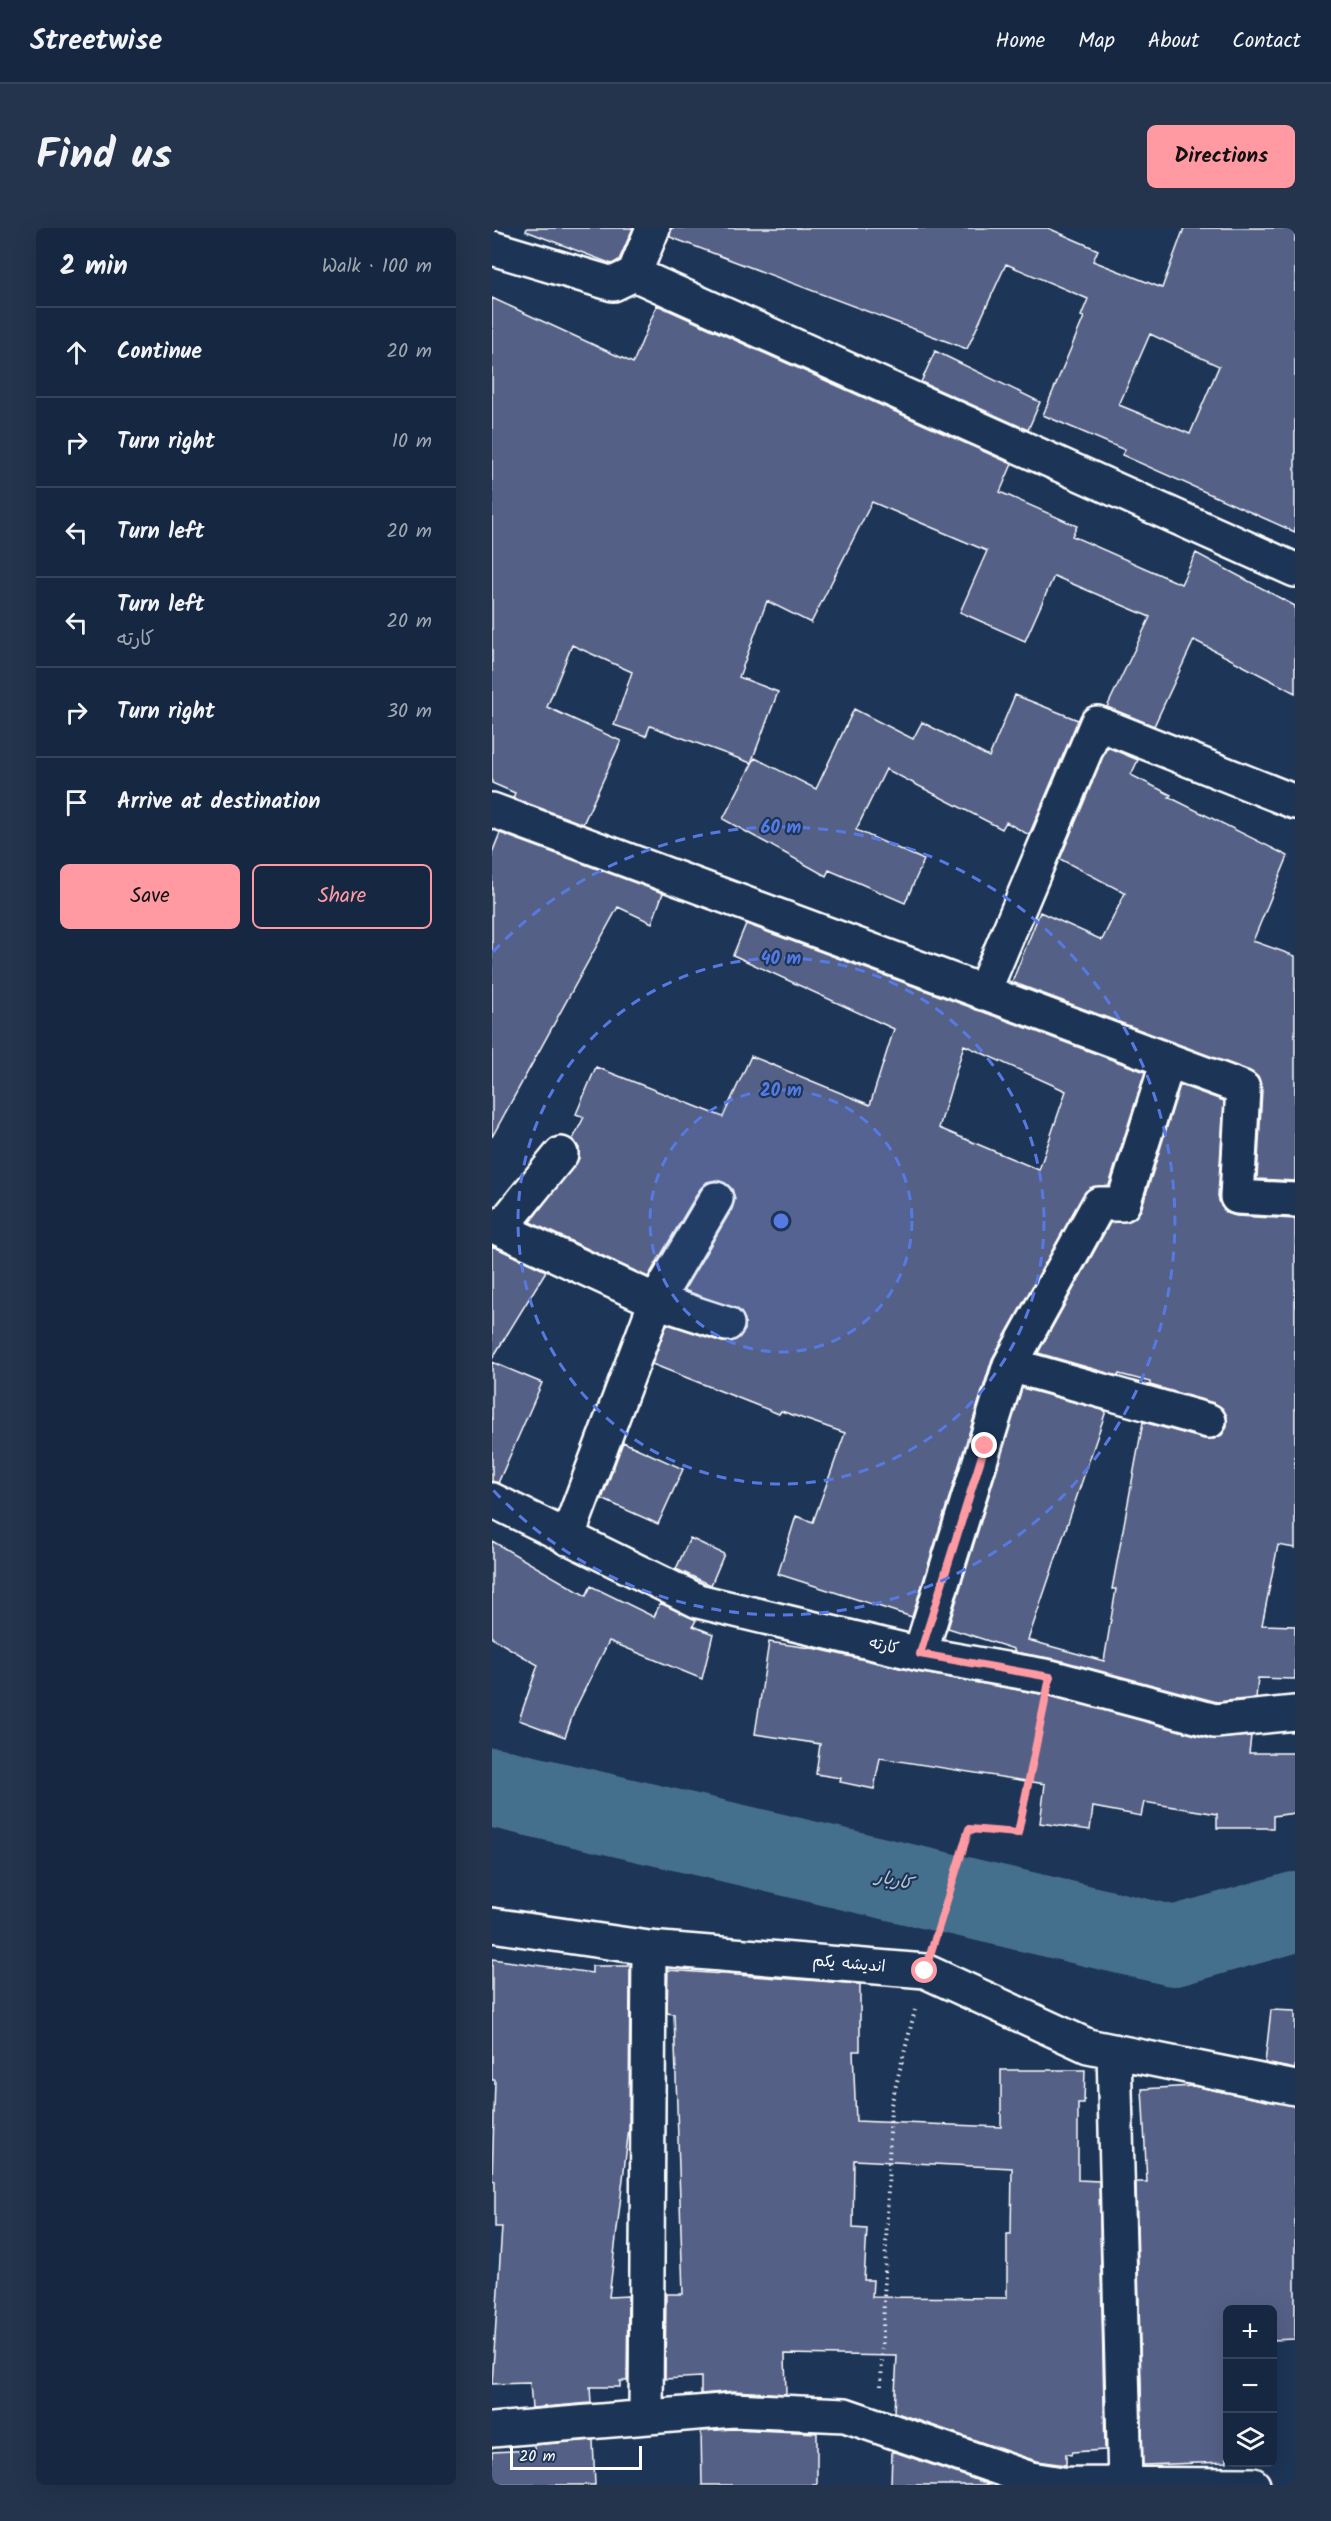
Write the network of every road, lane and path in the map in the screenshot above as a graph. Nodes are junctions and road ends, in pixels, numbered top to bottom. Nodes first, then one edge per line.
1 (653, 228) edge
2 (492, 248) edge
3 (634, 274) junction
4 (1295, 570) edge
5 (1295, 802) edge
6 (492, 810) edge
7 (983, 993) junction
8 (1168, 1061) junction
9 (561, 1154) dead end
10 (716, 1198) dead end
11 (1295, 1200) edge
12 (656, 1301) junction
13 (727, 1324) dead end
14 (1010, 1365) junction
15 (1209, 1421) dead end
16 (492, 1500) edge
17 (567, 1538) junction
18 (920, 1654) junction
19 (1050, 1677) junction
20 (1295, 1713) edge
21 (492, 1925) edge
22 (649, 1948) junction
23 (925, 1971) junction
24 (1114, 2051) junction
25 (1295, 2088) edge
26 (646, 2416) junction
27 (880, 2428) junction
28 (492, 2430) edge
29 (1125, 2484) edge
30 (1062, 2485) edge
31 (1253, 2485) edge

1 - 3 street
2 - 3 street
3 - 4 street
5 - 7 street
6 - 7 street
7 - 8 street
8 - 11 street
8 - 14 street
9 - 12 street
10 - 12 street
12 - 13 street
12 - 17 street
14 - 15 street
14 - 18 street
16 - 17 street, کارته
17 - 18 street, کارته
18 - 19 street, کارته
19 - 20 street, کارته
19 - 23 path
21 - 22 street, اندیشه یکم
22 - 23 street, اندیشه یکم
22 - 26 street
23 - 24 street, اندیشه یکم
23 - 27 path
24 - 25 street, اندیشه یکم
24 - 29 street
26 - 27 street
26 - 28 street
27 - 30 street
29 - 30 street
29 - 31 street

